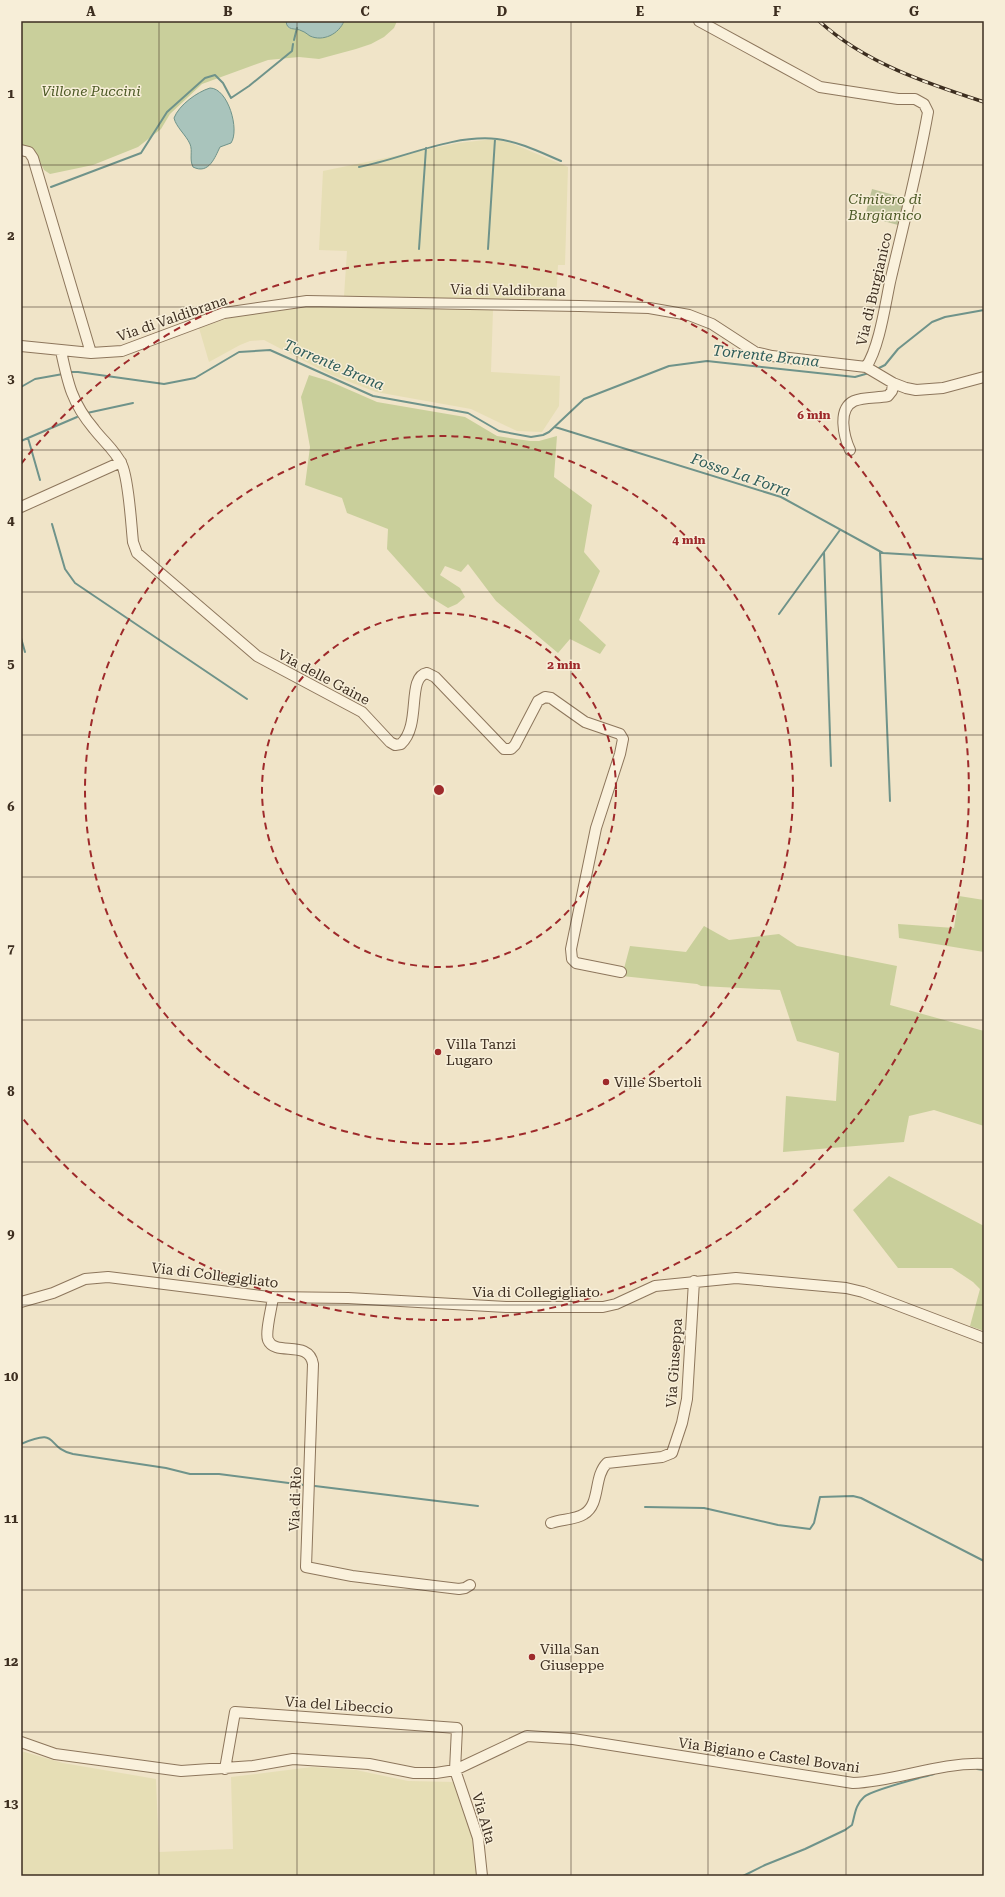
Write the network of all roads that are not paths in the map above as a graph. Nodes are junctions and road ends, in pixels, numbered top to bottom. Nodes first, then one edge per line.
1 (700, 21) edge
2 (21, 150) edge
3 (21, 346) edge
4 (61, 351) junction
5 (91, 353) junction
6 (868, 368) junction
7 (984, 377) edge
8 (893, 383) junction
9 (850, 450) dead end
10 (120, 462) junction
11 (21, 507) edge
12 (621, 972) dead end
13 (694, 1281) junction
14 (273, 1297) junction
15 (21, 1302) edge
16 (984, 1338) edge
17 (551, 1523) dead end
18 (470, 1585) dead end
19 (21, 1742) edge
20 (984, 1764) edge
21 (225, 1769) junction
22 (455, 1770) junction
23 (482, 1876) edge

1 - 6 street, Via di Burgianico
2 - 5 street
3 - 4 street, Via di Valdibrana
4 - 5 street, Via di Valdibrana
4 - 10 street, Via delle Gaine
5 - 6 street, Via di Valdibrana
6 - 8 street, Via di Valdibrana
7 - 8 street, Via di Valdibrana
8 - 9 street
10 - 11 street
10 - 12 street, Via delle Gaine
13 - 14 street, Via di Collegigliato
13 - 16 street, Via di Collegigliato
13 - 17 street, Via Giuseppa
14 - 15 street, Via di Collegigliato
14 - 18 street, Via di Rio
19 - 21 street, Via Bigiano e Castel Bovani
20 - 22 street, Via Bigiano e Castel Bovani
21 - 22 street, Via Bigiano e Castel Bovani
21 - 22 street, Via del Libeccio
22 - 23 street, Via Alta

